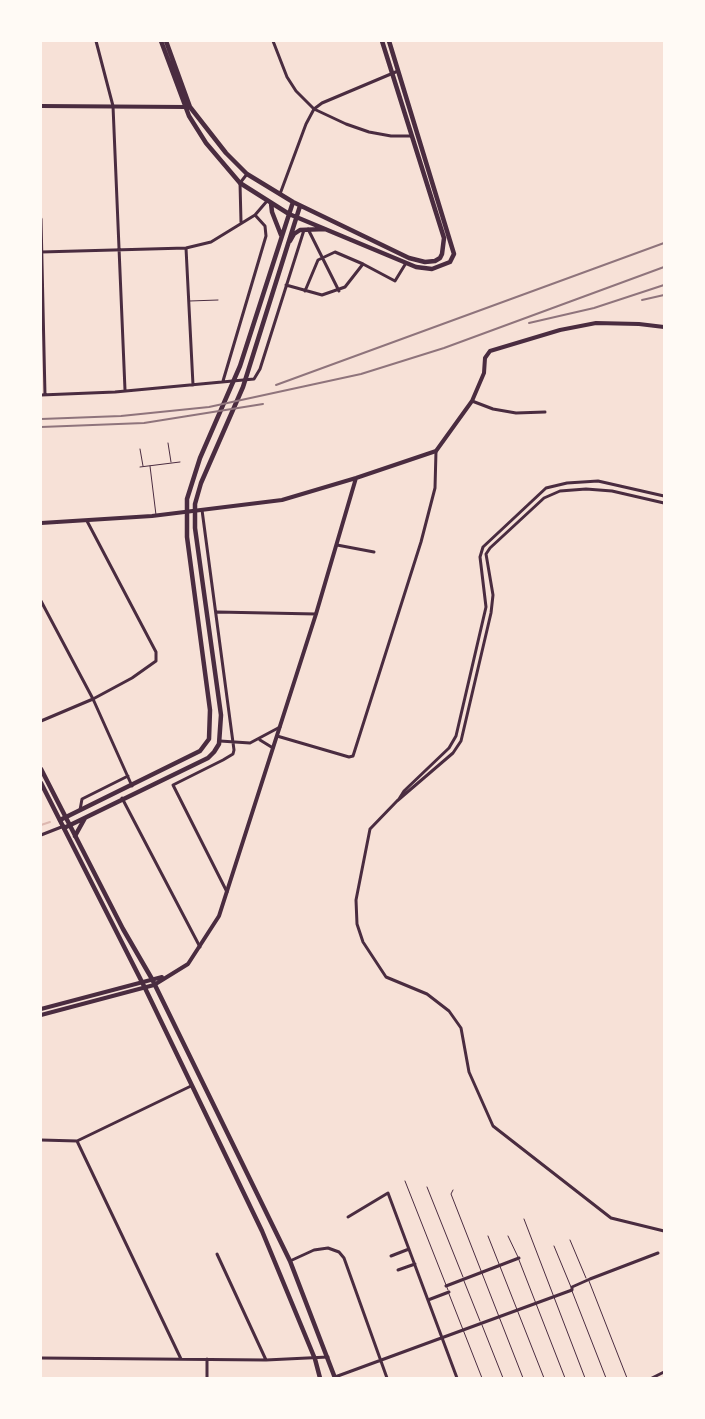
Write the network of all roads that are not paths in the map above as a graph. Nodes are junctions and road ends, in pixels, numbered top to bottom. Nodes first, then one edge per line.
1 (96, 41) edge
2 (161, 41) edge
3 (166, 41) edge
4 (273, 41) edge
5 (382, 41) edge
6 (389, 41) edge
7 (398, 71) junction
8 (390, 73) junction
9 (41, 106) edge
10 (113, 106) junction
11 (185, 107) junction
12 (190, 107) junction
13 (314, 109) junction
14 (410, 136) junction
15 (247, 174) junction
16 (240, 183) junction
17 (280, 194) junction
18 (269, 202) junction
19 (293, 202) junction
20 (300, 206) junction
21 (289, 214) junction
22 (255, 215) junction
23 (296, 216) junction
24 (41, 219) edge
25 (241, 223) junction
26 (306, 229) junction
27 (328, 229) junction
28 (282, 235) junction
29 (186, 248) junction
30 (119, 250) junction
31 (42, 252) edge
32 (323, 258) junction
33 (281, 261) junction
34 (406, 263) junction
35 (363, 264) junction
36 (286, 285) junction
37 (339, 290) junction
38 (305, 292) junction
39 (218, 300) dead end
40 (189, 301) junction
41 (664, 327) edge
42 (223, 381) junction
43 (193, 385) junction
44 (124, 390) junction
45 (43, 395) edge
46 (472, 401) junction
47 (545, 412) dead end
48 (168, 443) dead end
49 (140, 449) dead end
50 (436, 451) junction
51 (180, 462) dead end
52 (172, 463) junction
53 (150, 466) junction
54 (143, 467) junction
55 (140, 468) dead end
56 (356, 478) junction
57 (664, 496) edge
58 (664, 503) edge
59 (202, 510) junction
60 (156, 515) junction
61 (87, 521) junction
62 (41, 523) edge
63 (337, 545) junction
64 (374, 552) dead end
65 (41, 601) edge
66 (216, 612) junction
67 (316, 614) junction
68 (93, 699) junction
69 (41, 721) edge
70 (280, 727) junction
71 (277, 736) junction
72 (260, 739) junction
73 (220, 741) junction
74 (234, 743) junction
75 (273, 748) junction
76 (41, 769) edge
77 (128, 776) junction
78 (41, 783) edge
79 (132, 786) junction
80 (122, 798) junction
81 (397, 801) junction
82 (80, 810) junction
83 (66, 817) junction
84 (86, 817) junction
85 (60, 820) junction
86 (70, 826) junction
87 (64, 827) junction
88 (41, 835) edge
89 (75, 836) junction
90 (228, 892) junction
91 (200, 948) junction
92 (165, 977) junction
93 (152, 980) junction
94 (142, 982) junction
95 (154, 985) junction
96 (145, 988) junction
97 (41, 1009) edge
98 (41, 1015) edge
99 (191, 1086) junction
100 (41, 1140) edge
101 (77, 1141) junction
102 (236, 1151) junction
103 (225, 1157) junction
104 (405, 1182) dead end
105 (427, 1187) dead end
106 (453, 1190) dead end
107 (348, 1217) dead end
108 (524, 1219) dead end
109 (664, 1231) edge
110 (488, 1236) dead end
111 (508, 1236) dead end
112 (570, 1240) dead end
113 (554, 1246) dead end
114 (409, 1249) junction
115 (658, 1253) dead end
116 (217, 1254) dead end
117 (391, 1256) dead end
118 (518, 1258) junction
119 (290, 1261) junction
120 (415, 1264) junction
121 (500, 1265) junction
122 (398, 1270) dead end
123 (482, 1272) junction
124 (464, 1280) junction
125 (588, 1281) junction
126 (446, 1286) junction
127 (572, 1290) junction
128 (449, 1292) junction
129 (553, 1297) junction
130 (428, 1300) junction
131 (537, 1303) junction
132 (518, 1310) junction
133 (499, 1317) junction
134 (481, 1324) junction
135 (463, 1330) junction
136 (442, 1338) junction
137 (328, 1357) junction
138 (41, 1358) edge
139 (181, 1359) junction
140 (207, 1359) junction
141 (315, 1359) junction
142 (266, 1360) junction
143 (381, 1360) junction
144 (664, 1372) edge
145 (207, 1378) edge
146 (320, 1378) edge
147 (335, 1378) edge
148 (387, 1378) edge
149 (457, 1378) edge
150 (482, 1378) edge
151 (503, 1378) edge
152 (523, 1378) edge
153 (544, 1378) edge
154 (565, 1378) edge
155 (585, 1378) edge
156 (606, 1378) edge
157 (626, 1378) edge
158 (652, 1378) edge

1 - 10 street
2 - 11 main road
3 - 12 main road
4 - 13 street
5 - 8 main road
6 - 7 main road
7 - 8 street
7 - 34 main road
8 - 13 street
8 - 14 main road
9 - 10 street
10 - 11 street
10 - 30 street
11 - 12 street
11 - 16 main road
12 - 15 main road
13 - 14 street
13 - 17 street
14 - 20 main road
15 - 16 street
15 - 17 main road
16 - 18 main road
16 - 25 street
17 - 19 main road
18 - 21 main road
18 - 22 street
18 - 28 main road
19 - 20 main road
19 - 21 main road
20 - 23 main road
21 - 23 main road
21 - 28 main road
22 - 25 street
22 - 42 street
23 - 27 main road
23 - 33 main road
24 - 31 street
25 - 29 street
26 - 27 main road
26 - 32 street
26 - 33 main road
26 - 36 street
27 - 34 main road
28 - 79 main road
29 - 30 street
29 - 40 street
30 - 31 street
30 - 44 street
31 - 45 street
32 - 35 street
32 - 37 street
32 - 38 street
33 - 73 main road
34 - 35 street
35 - 37 street
36 - 38 street
36 - 42 street
37 - 38 street
39 - 40 lane
40 - 43 street
41 - 46 street
42 - 43 street
43 - 44 street
44 - 45 street
46 - 47 street
46 - 50 street
48 - 52 lane
49 - 54 lane
50 - 56 street
50 - 71 street
51 - 52 lane
52 - 53 lane
53 - 54 lane
53 - 60 lane
54 - 55 lane
56 - 59 street
56 - 63 street
57 - 81 street
58 - 81 street
59 - 60 street
59 - 66 street
60 - 61 street
61 - 62 street
61 - 68 street
63 - 64 street
63 - 67 street
65 - 68 street
66 - 67 street
66 - 74 street
67 - 70 street
68 - 69 street
68 - 77 street
70 - 71 street
70 - 72 street
71 - 75 street
72 - 74 street
72 - 75 street
73 - 74 street
73 - 80 main road
74 - 90 street
75 - 90 street
76 - 83 main road
77 - 79 street
77 - 82 street
78 - 85 main road
79 - 82 main road
80 - 84 main road
80 - 91 street
81 - 109 street
82 - 83 main road
83 - 85 main road
83 - 86 main road
84 - 86 main road
84 - 89 main road
85 - 87 main road
86 - 87 main road
86 - 89 main road
87 - 88 street
87 - 94 main road
89 - 93 main road
90 - 91 street
91 - 92 street
92 - 93 street
92 - 95 street
93 - 94 street
93 - 95 main road
94 - 96 main road
94 - 97 street
95 - 96 street
95 - 102 main road
96 - 98 street
96 - 99 main road
99 - 101 street
99 - 103 main road
100 - 101 street
101 - 139 street
102 - 103 main road
102 - 119 main road
103 - 141 main road
104 - 126 lane
105 - 124 lane
106 - 123 lane
107 - 114 street
108 - 129 lane
110 - 121 lane
111 - 118 lane
112 - 125 lane
113 - 127 lane
114 - 117 street
114 - 120 street
115 - 125 street
116 - 142 street
118 - 121 street
118 - 131 lane
119 - 137 main road
119 - 143 street
120 - 122 street
120 - 130 street
121 - 123 street
121 - 132 lane
123 - 124 street
123 - 133 lane
124 - 126 street
124 - 134 lane
125 - 127 street
125 - 157 lane
126 - 128 lane
127 - 129 street
127 - 156 lane
128 - 130 street
128 - 135 lane
129 - 131 street
129 - 155 lane
130 - 136 street
131 - 132 street
131 - 154 lane
132 - 133 street
132 - 153 lane
133 - 134 street
133 - 152 lane
134 - 135 street
134 - 151 lane
135 - 136 street
135 - 150 lane
136 - 143 street
136 - 149 street
137 - 141 street
137 - 147 main road
138 - 139 street
139 - 140 street
140 - 142 street
140 - 145 street
141 - 142 street
141 - 146 main road
143 - 147 street
143 - 148 street
144 - 158 street

